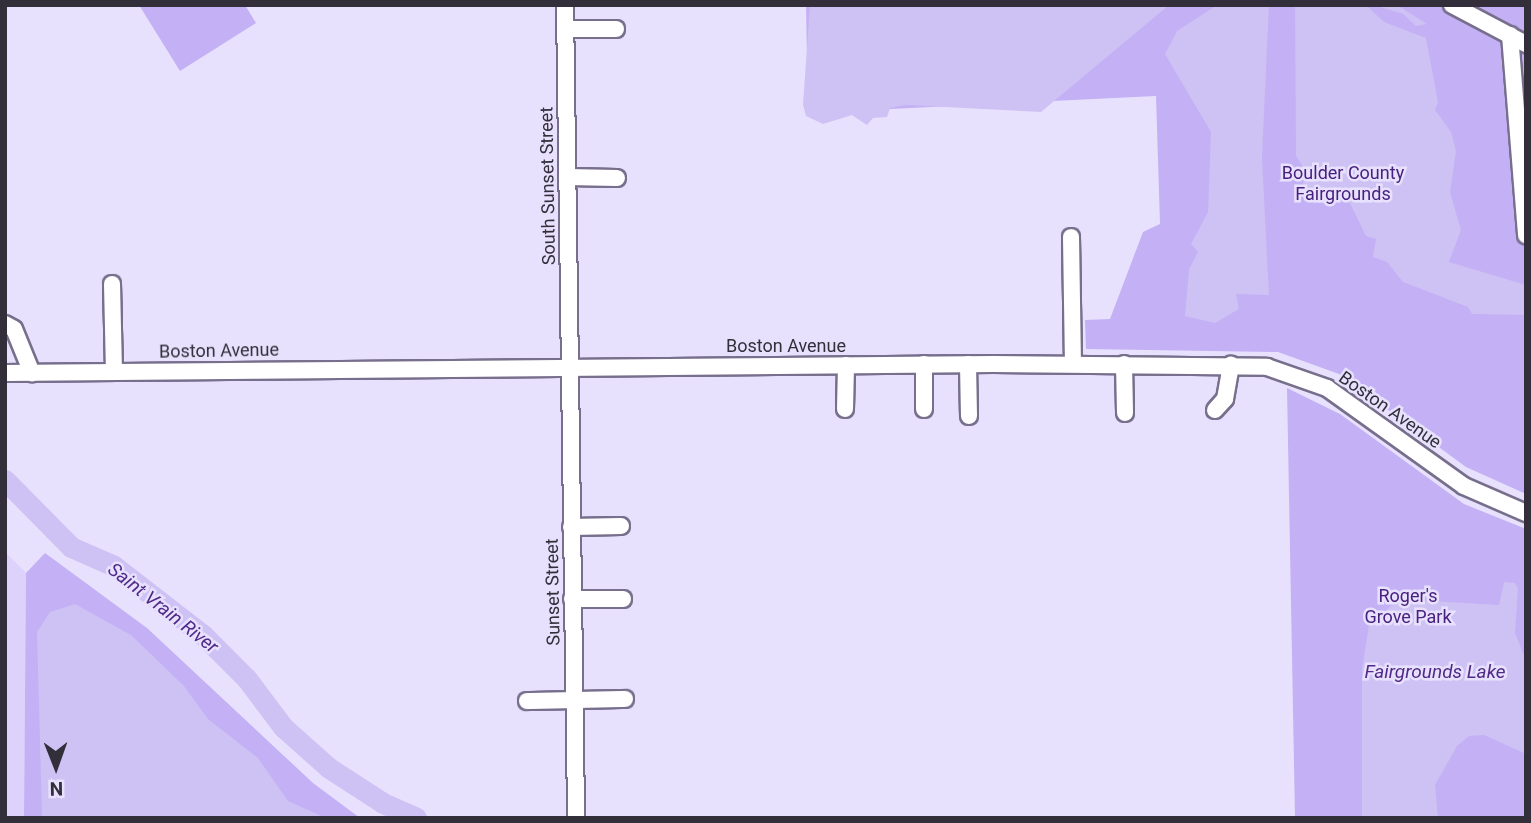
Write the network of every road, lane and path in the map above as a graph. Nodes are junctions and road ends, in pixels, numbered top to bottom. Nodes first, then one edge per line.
1 (565, 5) edge
2 (1452, 5) edge
3 (565, 29) junction
4 (616, 29) dead end
5 (1510, 35) junction
6 (1526, 44) edge
7 (567, 177) junction
8 (617, 178) dead end
9 (1525, 214) edge
10 (1526, 235) edge
11 (1070, 237) dead end
12 (112, 284) dead end
13 (5, 324) edge
14 (924, 364) junction
15 (968, 364) junction
16 (1073, 364) junction
17 (1124, 364) junction
18 (846, 365) junction
19 (1231, 365) junction
20 (570, 367) junction
21 (114, 372) junction
22 (5, 373) edge
23 (32, 373) junction
24 (924, 409) dead end
25 (845, 410) dead end
26 (1215, 410) dead end
27 (1125, 413) dead end
28 (969, 416) dead end
29 (1526, 513) edge
30 (621, 526) dead end
31 (571, 527) junction
32 (572, 599) junction
33 (623, 600) dead end
34 (574, 699) junction
35 (625, 699) dead end
36 (527, 701) dead end
37 (576, 818) edge

1 - 3 street, South Sunset Street
2 - 5 street
3 - 4 street
3 - 7 street, South Sunset Street
5 - 6 street
5 - 9 street
7 - 8 street
7 - 20 street, South Sunset Street
9 - 10 street
11 - 16 street
12 - 21 street
13 - 23 street
14 - 15 street, Boston Avenue
14 - 18 street, Boston Avenue
14 - 24 street
15 - 16 street, Boston Avenue
15 - 28 street
16 - 17 street, Boston Avenue
17 - 19 street, Boston Avenue
17 - 27 street
18 - 20 street, Boston Avenue
18 - 25 street
19 - 26 street
19 - 29 street, Boston Avenue
20 - 21 street, Boston Avenue
20 - 31 street, Sunset Street
21 - 23 street, Boston Avenue
22 - 23 street, Boston Avenue
30 - 31 street
31 - 32 street, Sunset Street
32 - 33 street
32 - 34 street, Sunset Street
34 - 35 street
34 - 36 street
34 - 37 street, Sunset Street

